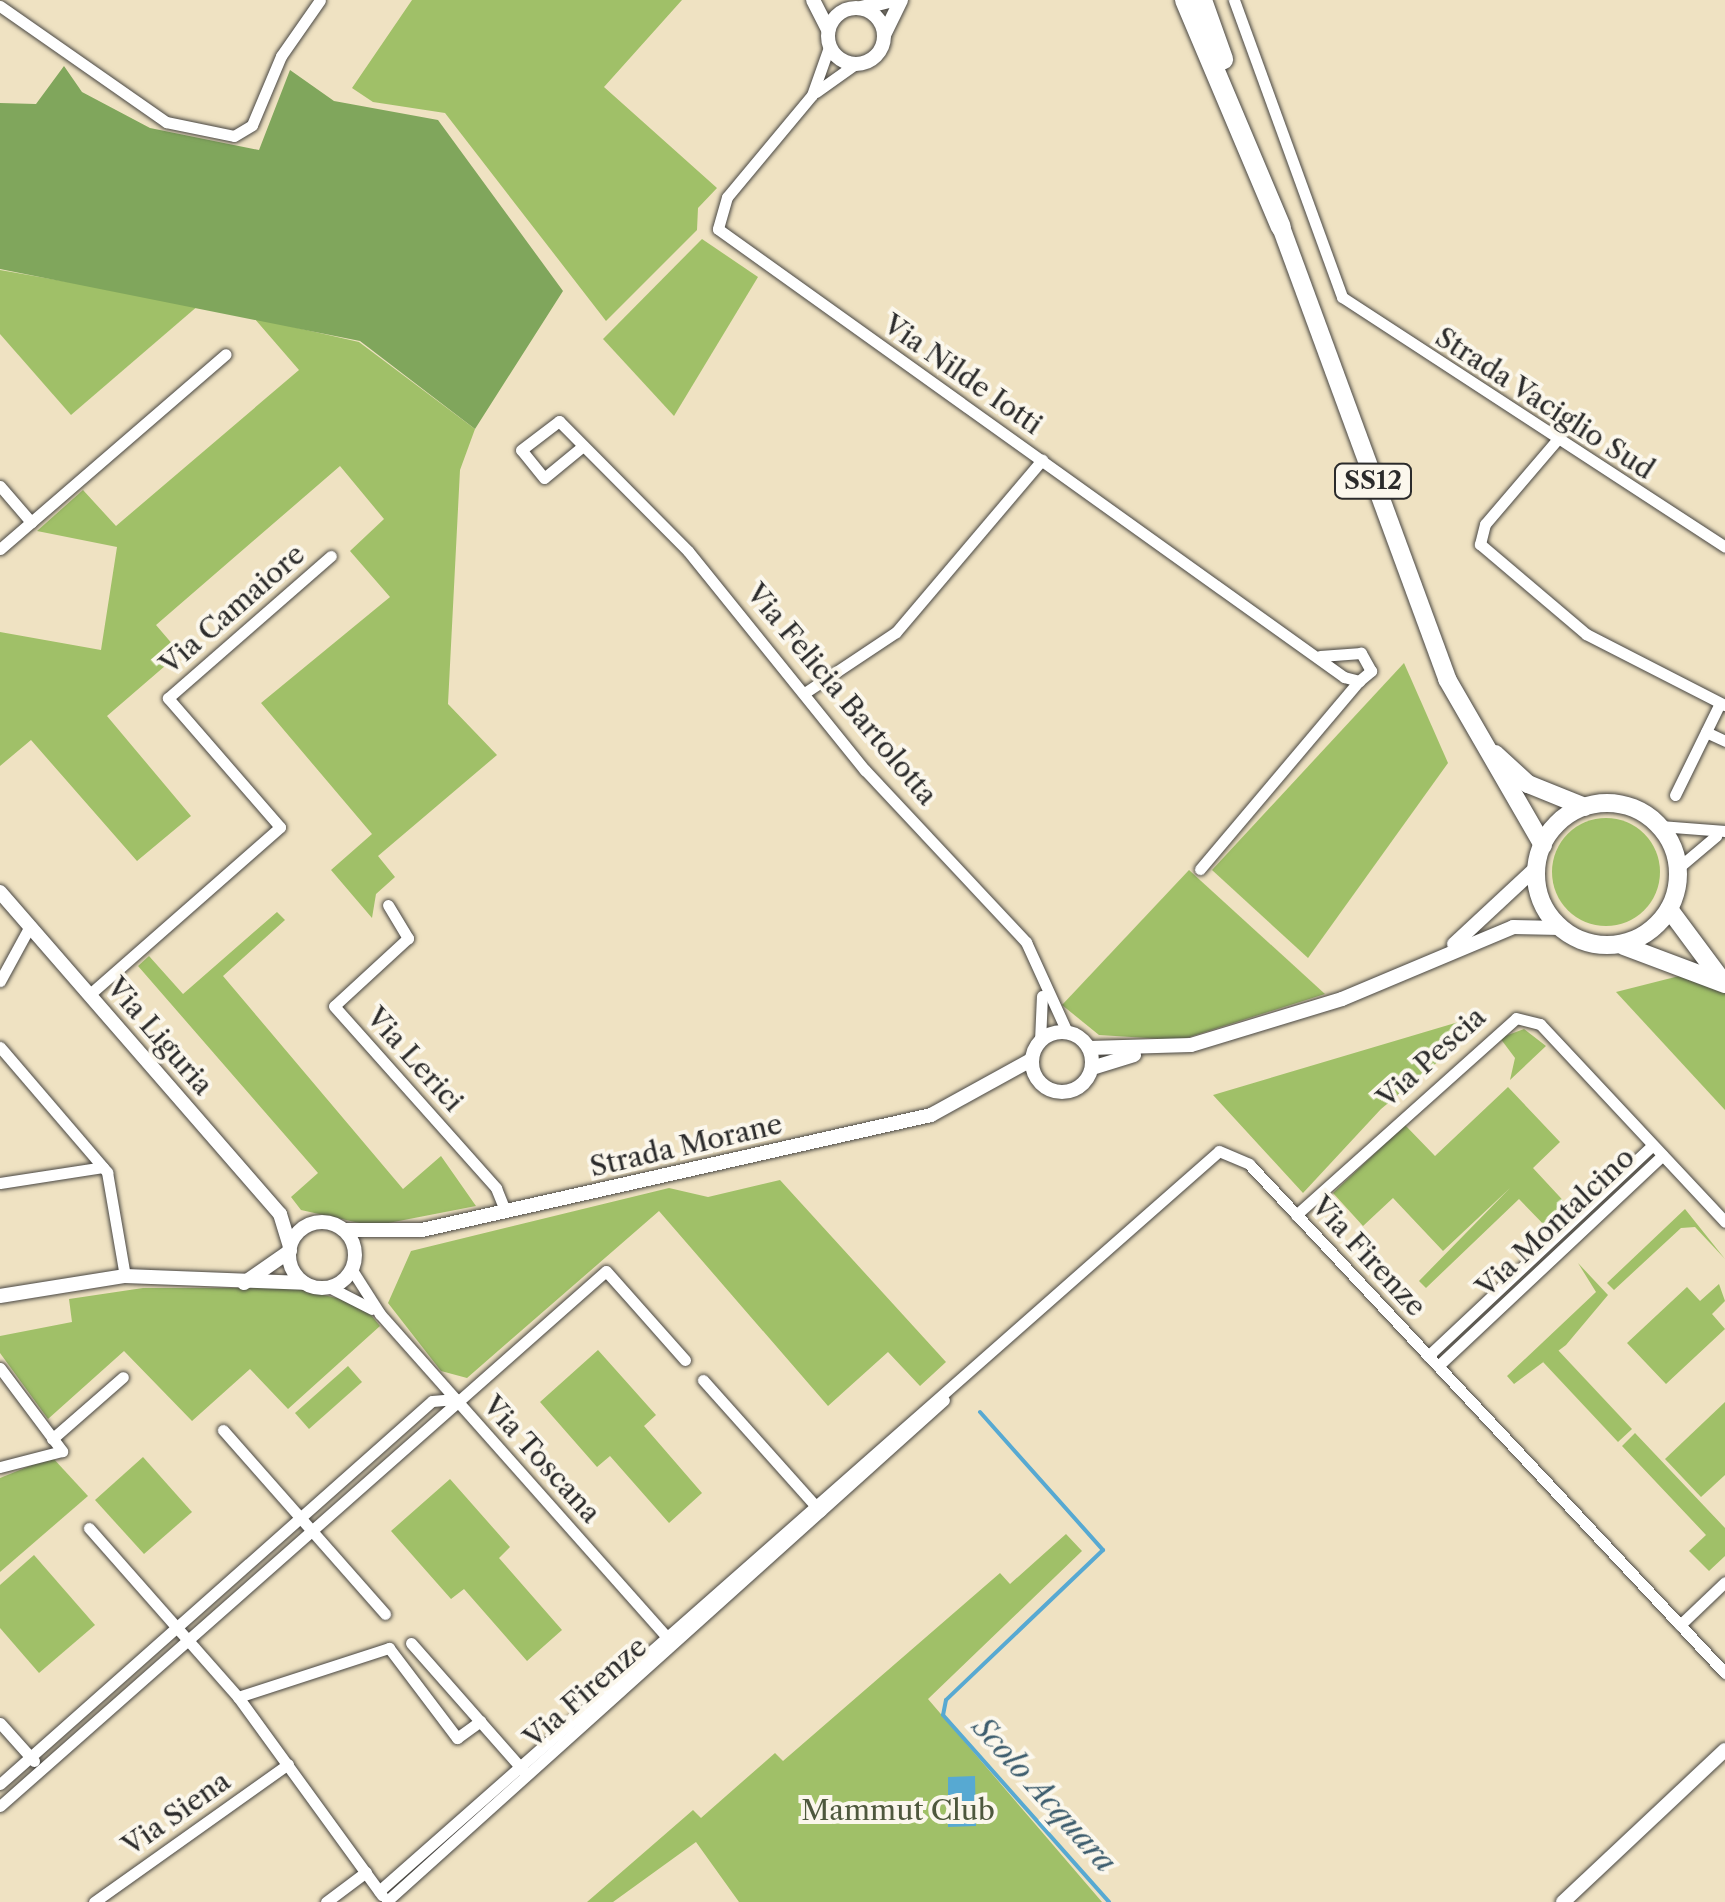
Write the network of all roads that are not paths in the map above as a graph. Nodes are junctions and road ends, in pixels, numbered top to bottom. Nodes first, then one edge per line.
1 (320, 0) edge
2 (813, 0) edge
3 (831, 0) edge
4 (892, 0) edge
5 (901, 0) edge
6 (1185, 0) edge
7 (1202, 0) edge
8 (1234, 0) edge
9 (0, 6) edge
10 (854, 9) junction
11 (828, 30) junction
12 (884, 36) junction
13 (829, 47) junction
14 (854, 65) junction
15 (812, 95) junction
16 (1281, 226) junction
17 (226, 354) dead end
18 (1556, 440) junction
19 (583, 446) junction
20 (1042, 460) junction
21 (0, 486) edge
22 (31, 522) junction
23 (1725, 547) edge
24 (0, 548) edge
25 (331, 556) dead end
26 (1320, 656) junction
27 (1360, 681) junction
28 (806, 692) junction
29 (1722, 704) edge
30 (1474, 732) junction
31 (1706, 732) junction
32 (1725, 741) edge
33 (1675, 795) dead end
34 (1585, 807) junction
35 (1660, 826) junction
36 (1724, 831) edge
37 (1543, 845) junction
38 (1537, 867) junction
39 (1678, 868) junction
40 (1200, 869) dead end
41 (0, 892) edge
42 (388, 905) dead end
43 (1669, 910) junction
44 (30, 926) junction
45 (1560, 928) junction
46 (1614, 945) junction
47 (1433, 958) junction
48 (0, 982) edge
49 (1725, 983) edge
50 (1042, 987) junction
51 (90, 994) junction
52 (1067, 1032) junction
53 (1040, 1041) junction
54 (0, 1047) edge
55 (1089, 1048) junction
56 (1144, 1052) junction
57 (1032, 1060) junction
58 (1092, 1068) junction
59 (1037, 1080) junction
60 (992, 1088) junction
61 (1653, 1145) junction
62 (1663, 1155) junction
63 (103, 1167) junction
64 (0, 1183) edge
65 (505, 1210) junction
66 (280, 1214) junction
67 (1296, 1215) junction
68 (1725, 1222) edge
69 (310, 1224) junction
70 (345, 1230) junction
71 (386, 1236) junction
72 (290, 1248) junction
73 (354, 1265) junction
74 (125, 1276) junction
75 (304, 1283) junction
76 (238, 1285) junction
77 (329, 1287) junction
78 (0, 1296) edge
79 (380, 1314) junction
80 (1428, 1356) junction
81 (685, 1360) dead end
82 (1438, 1366) junction
83 (0, 1368) edge
84 (123, 1376) dead end
85 (703, 1380) dead end
86 (456, 1399) junction
87 (222, 1430) dead end
88 (52, 1438) junction
89 (0, 1467) edge
90 (819, 1511) junction
91 (300, 1518) junction
92 (89, 1528) dead end
93 (311, 1530) junction
94 (1725, 1582) edge
95 (385, 1614) dead end
96 (1680, 1625) junction
97 (177, 1627) junction
98 (188, 1640) junction
99 (671, 1641) junction
100 (410, 1643) dead end
101 (1725, 1673) edge
102 (238, 1697) junction
103 (480, 1721) junction
104 (0, 1723) edge
105 (1725, 1750) edge
106 (30, 1757) junction
107 (288, 1764) junction
108 (41, 1770) junction
109 (524, 1772) junction
110 (0, 1784) edge
111 (0, 1806) edge
112 (366, 1872) junction
113 (384, 1898) edge
114 (94, 1902) edge
115 (326, 1902) edge
116 (1563, 1902) edge

1 - 9 street
2 - 11 street
3 - 10 street
4 - 10 street
5 - 12 street
6 - 16 highway, SS12
7 - 16 highway, SS12
8 - 18 street, Strada Vaciglio Sud
10 - 11 street
10 - 12 street
11 - 13 street
12 - 14 street
13 - 14 street
13 - 15 street, Via Nilde Iotti
14 - 15 street, Via Nilde Iotti
15 - 20 street, Via Nilde Iotti
16 - 30 main road, SS12
17 - 22 street
18 - 23 street, Strada Vaciglio Sud
18 - 29 street
19 - 19 street, Via Felicia Bartolotta
19 - 28 street, Via Felicia Bartolotta
20 - 26 street, Via Nilde Iotti
20 - 28 street
21 - 22 street
22 - 24 street
25 - 51 street, Via Camaiore
26 - 27 street, Via Nilde Iotti
26 - 27 street
27 - 40 street
28 - 50 street, Via Felicia Bartolotta
29 - 31 street
30 - 34 main road
30 - 37 main road
31 - 32 street
31 - 33 street
34 - 35 main road
34 - 37 main road
35 - 36 street
35 - 39 main road
36 - 39 street
37 - 38 main road
38 - 45 main road
38 - 47 street
39 - 43 main road
41 - 44 street, Via Liguria
42 - 65 street, Via Lerici
43 - 46 main road
43 - 49 main road
44 - 48 street
44 - 51 street, Via Liguria
45 - 46 main road
45 - 47 street
46 - 49 main road
47 - 56 street
50 - 52 street, Via Felicia Bartolotta
50 - 53 street, Via Felicia Bartolotta
51 - 66 street, Via Liguria
52 - 53 street
52 - 55 street
53 - 57 street
54 - 63 street
55 - 56 street
55 - 58 street
56 - 58 street
57 - 59 street
57 - 60 street, Strada Morane
58 - 59 street
59 - 60 street, Strada Morane
60 - 65 street, Strada Morane
61 - 62 street, Via Pescia
61 - 67 street, Via Pescia
61 - 80 street, Via Montalcino
62 - 68 street, Via Pescia
62 - 82 street, Via Montalcino
63 - 64 street
63 - 74 street
65 - 71 street, Strada Morane
66 - 69 street
66 - 72 street, Via Liguria
67 - 80 street, Via Firenze
67 - 90 street, Via Firenze
69 - 70 street
69 - 72 street
70 - 71 street, Strada Morane
70 - 73 street
71 - 73 street, Strada Morane
72 - 75 street
72 - 76 street
73 - 77 street
73 - 79 street, Via Toscana
74 - 76 street
74 - 78 street
75 - 76 street
75 - 77 street
77 - 79 street, Via Toscana
79 - 86 street, Via Toscana
80 - 82 street, Via Firenze
81 - 86 street
82 - 96 street, Via Firenze
83 - 88 street
84 - 88 street
85 - 90 street
86 - 91 street
86 - 93 street
86 - 99 street, Via Toscana
87 - 91 street
88 - 89 street
90 - 99 street, Via Firenze
91 - 93 street
91 - 97 street
92 - 97 street
93 - 95 street
93 - 98 street
94 - 96 street
96 - 101 street, Via Firenze
97 - 98 street
97 - 106 street
98 - 102 street
98 - 108 street
99 - 109 street, Via Firenze
100 - 103 street, Via Firenze
102 - 103 street
102 - 107 street
103 - 109 street, Via Firenze
104 - 106 street
105 - 116 street
106 - 108 street
106 - 110 street
107 - 112 street
107 - 114 street, Via Siena
108 - 111 street
109 - 113 street, Via Firenze
112 - 113 street
112 - 115 street

